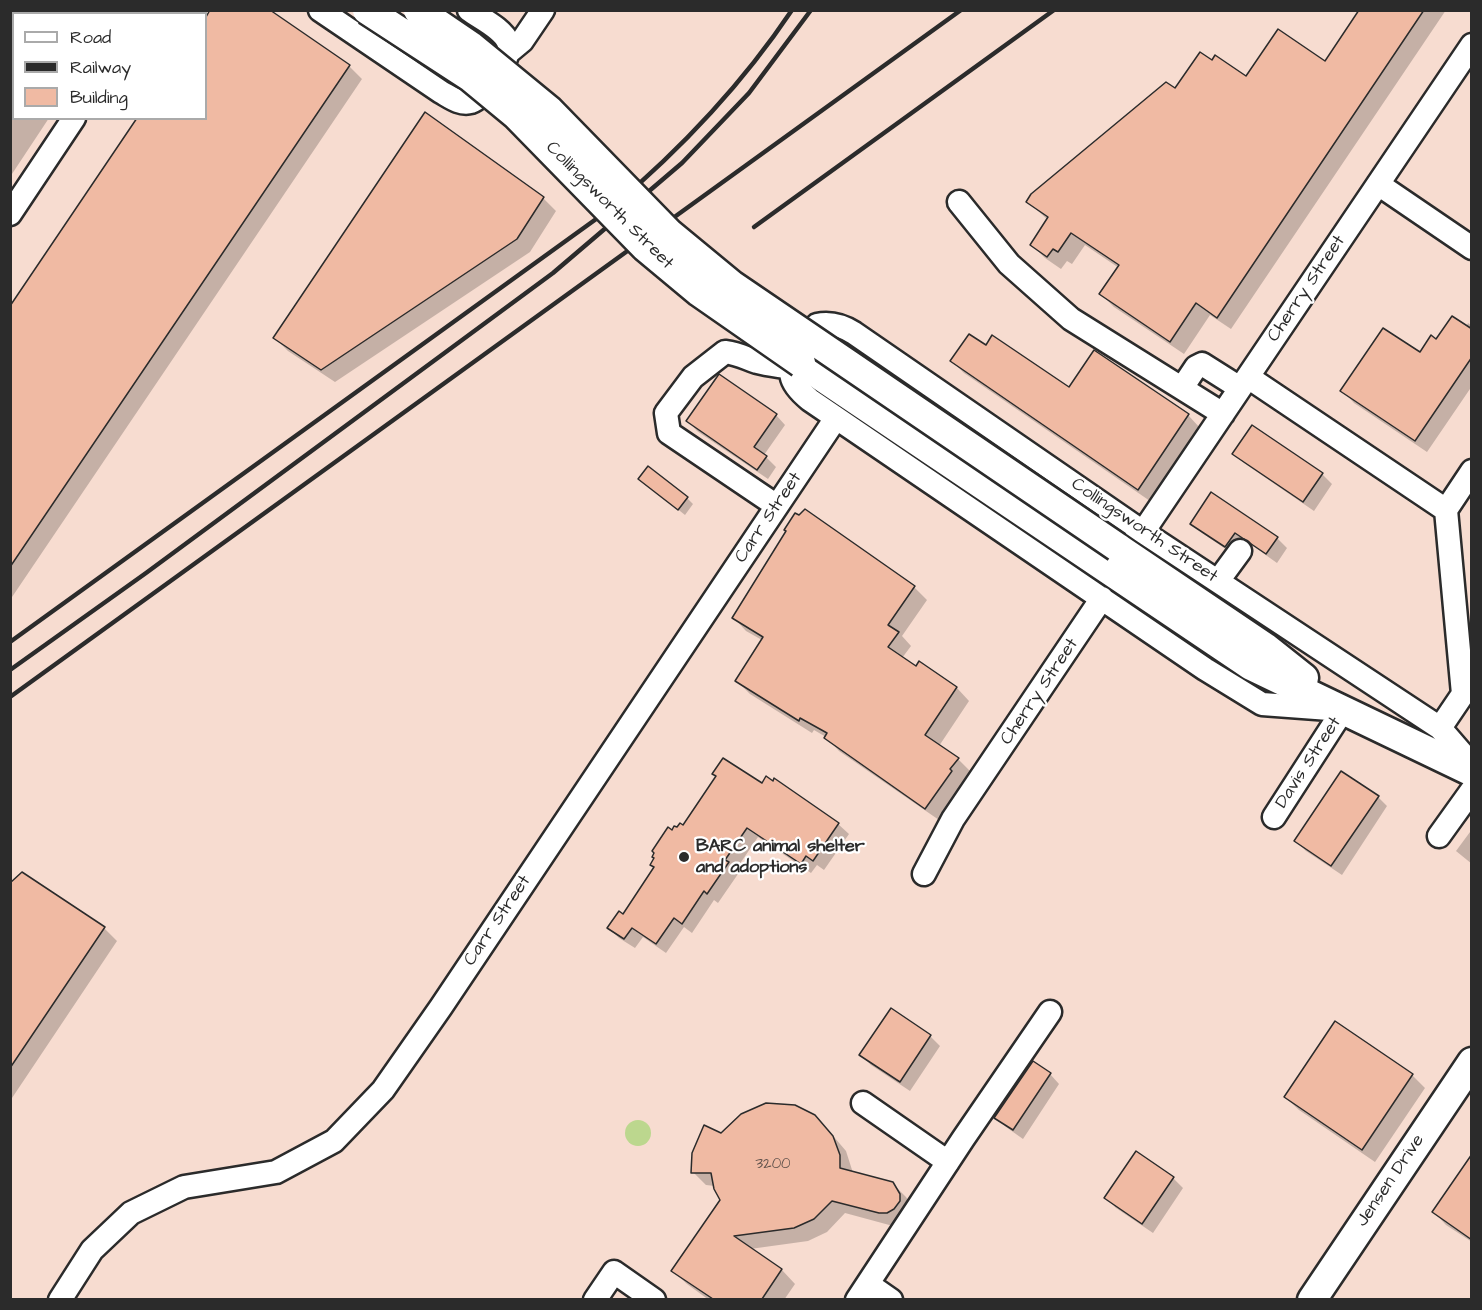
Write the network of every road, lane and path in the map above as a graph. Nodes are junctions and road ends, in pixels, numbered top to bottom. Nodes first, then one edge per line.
1 (321, 10) edge
2 (367, 10) edge
3 (418, 10) edge
4 (469, 10) edge
5 (543, 10) edge
6 (1471, 48) edge
7 (510, 51) junction
8 (73, 120) edge
9 (1378, 184) junction
10 (959, 202) dead end
11 (10, 214) edge
12 (1472, 248) edge
13 (791, 368) junction
14 (1244, 382) junction
15 (1182, 388) junction
16 (1223, 414) junction
17 (836, 418) junction
18 (1472, 471) edge
19 (777, 506) junction
20 (1446, 510) junction
21 (1143, 532) junction
22 (1240, 551) dead end
23 (1111, 557) junction
24 (1218, 581) junction
25 (1102, 598) junction
26 (1343, 710) junction
27 (1440, 728) junction
28 (1472, 765) edge
29 (1472, 772) edge
30 (1472, 790) edge
31 (1274, 817) dead end
32 (1439, 836) dead end
33 (924, 874) dead end
34 (1050, 1012) dead end
35 (1472, 1062) edge
36 (863, 1103) dead end
37 (948, 1162) junction
38 (863, 1292) edge
39 (60, 1299) edge
40 (595, 1299) edge
41 (654, 1299) edge
42 (891, 1299) edge
43 (1312, 1299) edge

1 - 7 street
2 - 23 main road, Collingsworth Street, bridge
3 - 23 main road, Collingsworth Street, bridge
4 - 7 street
5 - 7 street
6 - 9 street, Cherry Street
8 - 11 street
9 - 12 street
9 - 14 street, Cherry Street
10 - 15 street
13 - 17 street, Collingsworth Street
13 - 19 street
13 - 21 street, Collingsworth Street
14 - 15 street
14 - 16 street, Cherry Street
14 - 20 street
15 - 16 street
16 - 21 street, Cherry Street
17 - 19 street, Carr Street
17 - 25 street, Collingsworth Street
18 - 20 street
19 - 39 street, Carr Street
20 - 27 street
21 - 24 street, Collingsworth Street
22 - 24 street
23 - 26 main road, Collingsworth Street
24 - 27 street, Collingsworth Street
25 - 26 street, Collingsworth Street
25 - 33 street, Cherry Street
26 - 29 main road, Collingsworth Street
26 - 31 street, Davis Street
27 - 28 street, Collingsworth Street
30 - 32 street
34 - 37 street
35 - 43 main road, Jensen Drive
36 - 37 street
37 - 38 street
38 - 42 street
40 - 41 street

